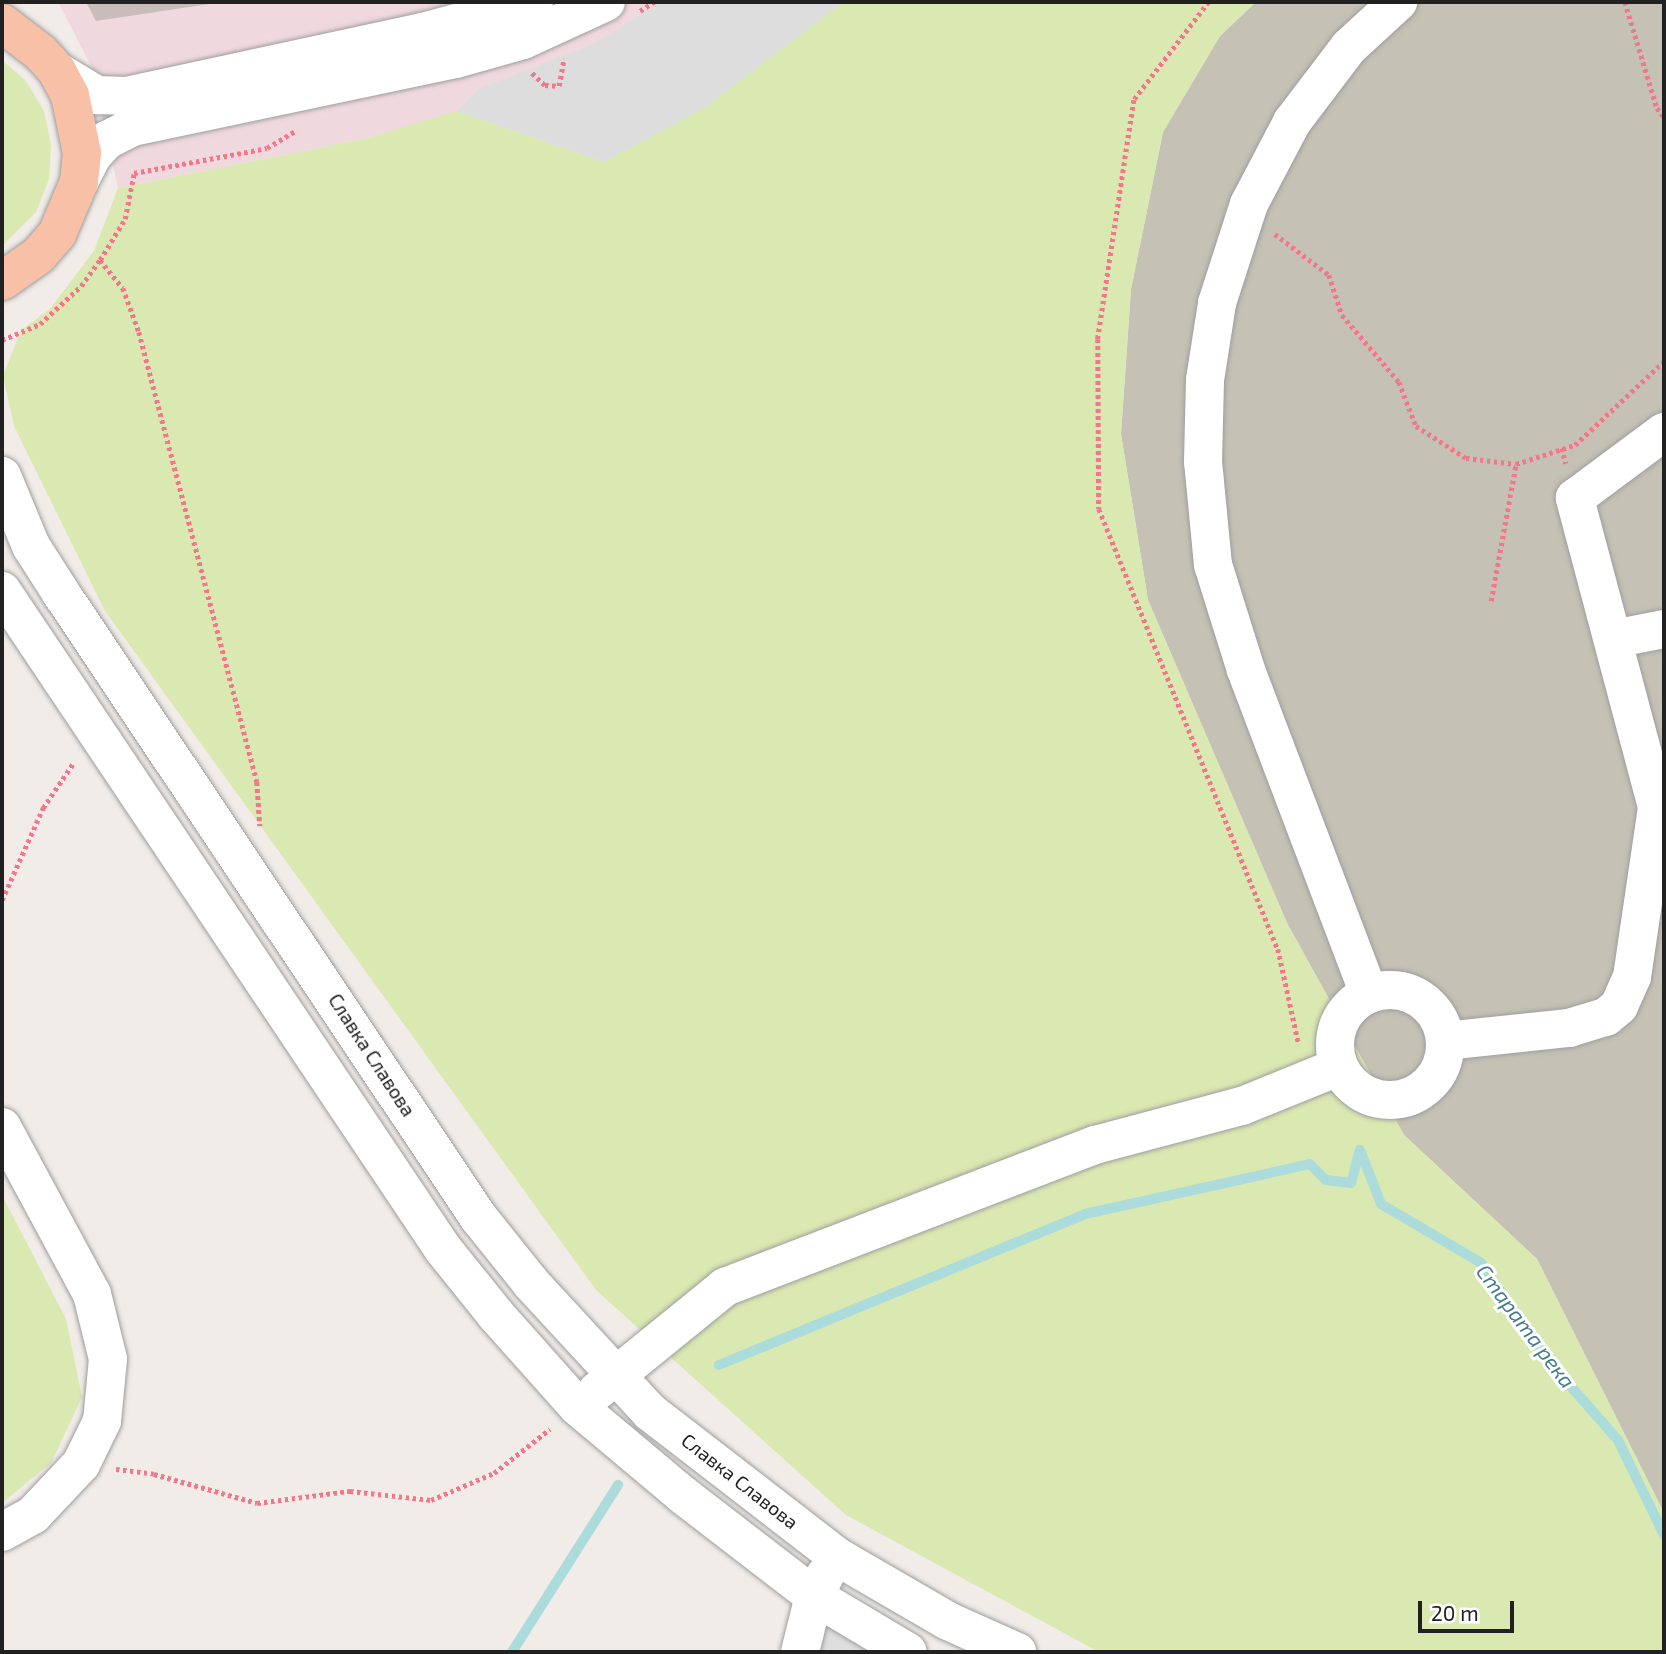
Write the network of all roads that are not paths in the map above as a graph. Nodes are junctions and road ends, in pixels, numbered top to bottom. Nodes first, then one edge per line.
1 (534, 2) edge
2 (606, 2) edge
3 (1398, 2) edge
4 (2, 23) edge
5 (57, 72) junction
6 (79, 182) junction
7 (39, 255) junction
8 (2, 281) edge
9 (2, 296) edge
10 (1664, 432) edge
11 (2, 476) edge
12 (2, 591) edge
13 (1664, 629) edge
14 (1613, 639) junction
15 (1368, 994) junction
16 (1446, 1041) junction
17 (1322, 1073) junction
18 (2, 1127) edge
19 (617, 1375) junction
20 (578, 1407) junction
21 (2, 1532) edge
22 (836, 1556) junction
23 (814, 1596) junction
24 (800, 1652) edge
25 (908, 1652) edge
26 (1017, 1652) edge

1 - 5 street
2 - 6 street
3 - 15 street
4 - 5 main road
5 - 6 main road
6 - 7 main road
7 - 8 main road
7 - 9 street
10 - 14 street
11 - 19 street, Славка Славова
12 - 20 street
13 - 14 street
14 - 16 street
15 - 16 street
15 - 17 street
16 - 17 street
17 - 19 street
18 - 21 street
19 - 20 street
19 - 22 street, Славка Славова
20 - 23 street
22 - 23 street
22 - 26 street, Славка Славова
23 - 24 street
23 - 25 street

